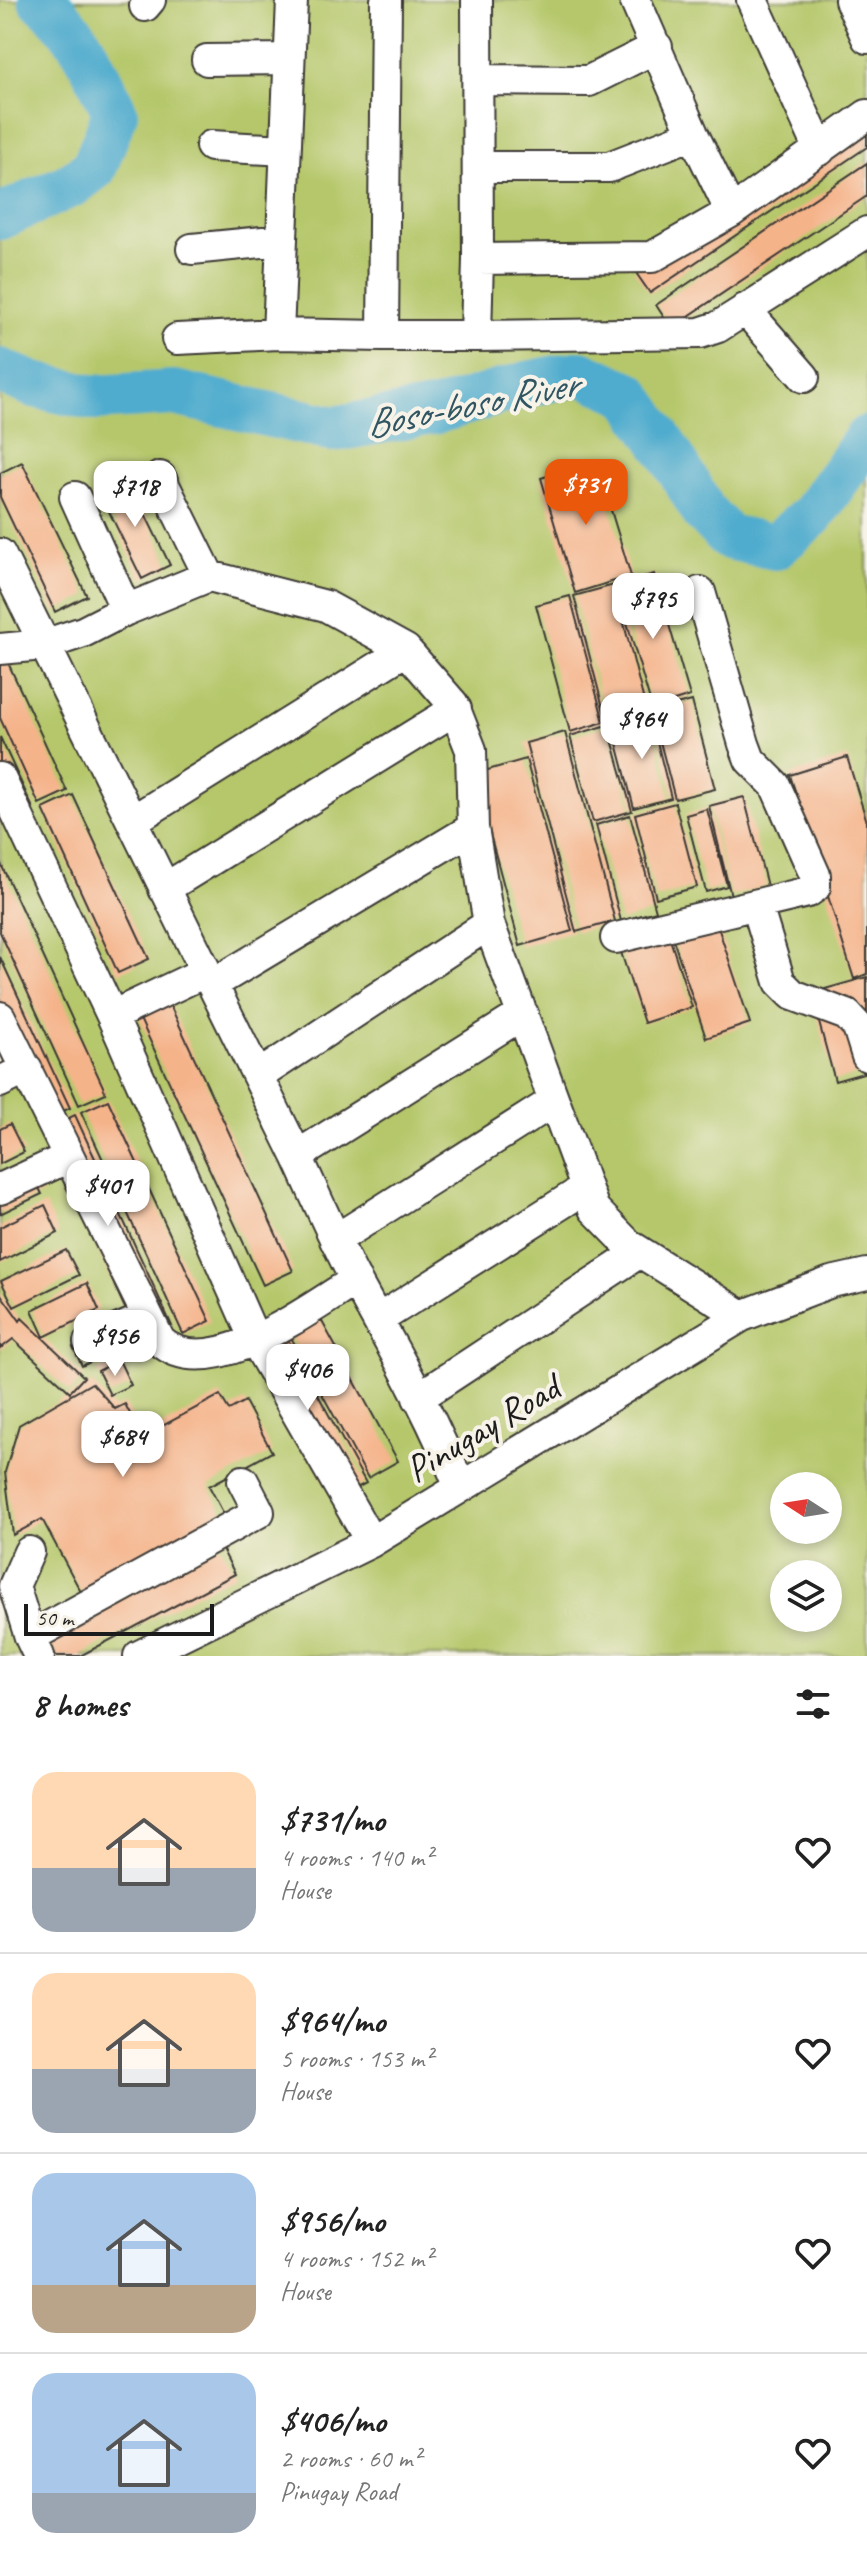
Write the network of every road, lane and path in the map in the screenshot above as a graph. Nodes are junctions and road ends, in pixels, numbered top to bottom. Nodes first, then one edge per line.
1 (292, 0) edge
2 (386, 0) edge
3 (477, 0) edge
4 (635, 0) edge
5 (752, 0) edge
6 (850, 0) edge
7 (867, 38) edge
8 (657, 47) junction
9 (289, 59) junction
10 (207, 60) dead end
11 (478, 80) junction
12 (867, 115) edge
13 (693, 134) junction
14 (211, 146) dead end
15 (285, 150) junction
16 (820, 150) junction
17 (478, 167) junction
18 (731, 212) junction
19 (867, 232) edge
20 (282, 240) junction
21 (192, 249) dead end
22 (478, 259) junction
23 (745, 309) junction
24 (278, 334) junction
25 (383, 336) junction
26 (476, 336) junction
27 (177, 339) dead end
28 (804, 377) dead end
29 (160, 477) dead end
30 (75, 497) dead end
31 (0, 554) edge
32 (209, 576) junction
33 (700, 592) dead end
34 (126, 610) junction
35 (44, 645) junction
36 (0, 649) edge
37 (406, 650) junction
38 (456, 709) junction
39 (0, 778) edge
40 (132, 821) junction
41 (473, 828) junction
42 (164, 889) junction
43 (757, 906) junction
44 (489, 924) junction
45 (616, 938) dead end
46 (209, 978) junction
47 (523, 1014) junction
48 (112, 1016) junction
49 (0, 1017) edge
50 (867, 1056) edge
51 (13, 1076) edge
52 (258, 1076) junction
53 (554, 1101) junction
54 (297, 1156) junction
55 (69, 1157) junction
56 (586, 1188) junction
57 (0, 1189) edge
58 (335, 1240) junction
59 (640, 1252) junction
60 (867, 1274) edge
61 (356, 1280) junction
62 (742, 1316) junction
63 (148, 1317) junction
64 (379, 1319) junction
65 (255, 1340) junction
66 (89, 1342) dead end
67 (418, 1398) junction
68 (243, 1481) dead end
69 (460, 1488) junction
70 (371, 1542) junction
71 (29, 1552) dead end
72 (34, 1647) edge
73 (139, 1656) edge

1 - 9 street
2 - 25 street
3 - 11 street
4 - 8 street
5 - 16 street
6 - 7 street
8 - 11 street
8 - 13 street
9 - 10 street
9 - 15 street
11 - 17 street
12 - 16 street
13 - 17 street
13 - 18 street
14 - 15 street
15 - 20 street
16 - 18 street
17 - 22 street
18 - 22 street
19 - 23 street
20 - 21 street
20 - 24 street
22 - 26 street
23 - 26 street
23 - 28 street
24 - 25 street
24 - 27 street
25 - 26 street
29 - 32 street
30 - 34 street
31 - 35 street
32 - 34 street
32 - 37 street
33 - 43 street
34 - 35 street
35 - 36 street
35 - 40 street
37 - 38 street
37 - 40 street
38 - 41 street
38 - 42 street
39 - 48 street
40 - 42 street
41 - 44 street
41 - 46 street
42 - 46 street
43 - 45 street
43 - 50 street
44 - 47 street
44 - 52 street
46 - 48 street
46 - 52 street
47 - 53 street
47 - 54 street
48 - 65 street
49 - 51 street
51 - 55 street
52 - 54 street
53 - 56 street
53 - 58 street
54 - 58 street
55 - 57 street
55 - 63 street
56 - 59 street
56 - 64 street
58 - 61 street
59 - 62 street
59 - 67 street
60 - 62 street, Pinugay Road
61 - 64 street
61 - 65 street
62 - 69 street, Pinugay Road
63 - 65 street
63 - 66 street
64 - 67 street
65 - 70 street
67 - 69 street
68 - 72 street
69 - 70 street, Pinugay Road
70 - 73 street, Pinugay Road
71 - 72 street

